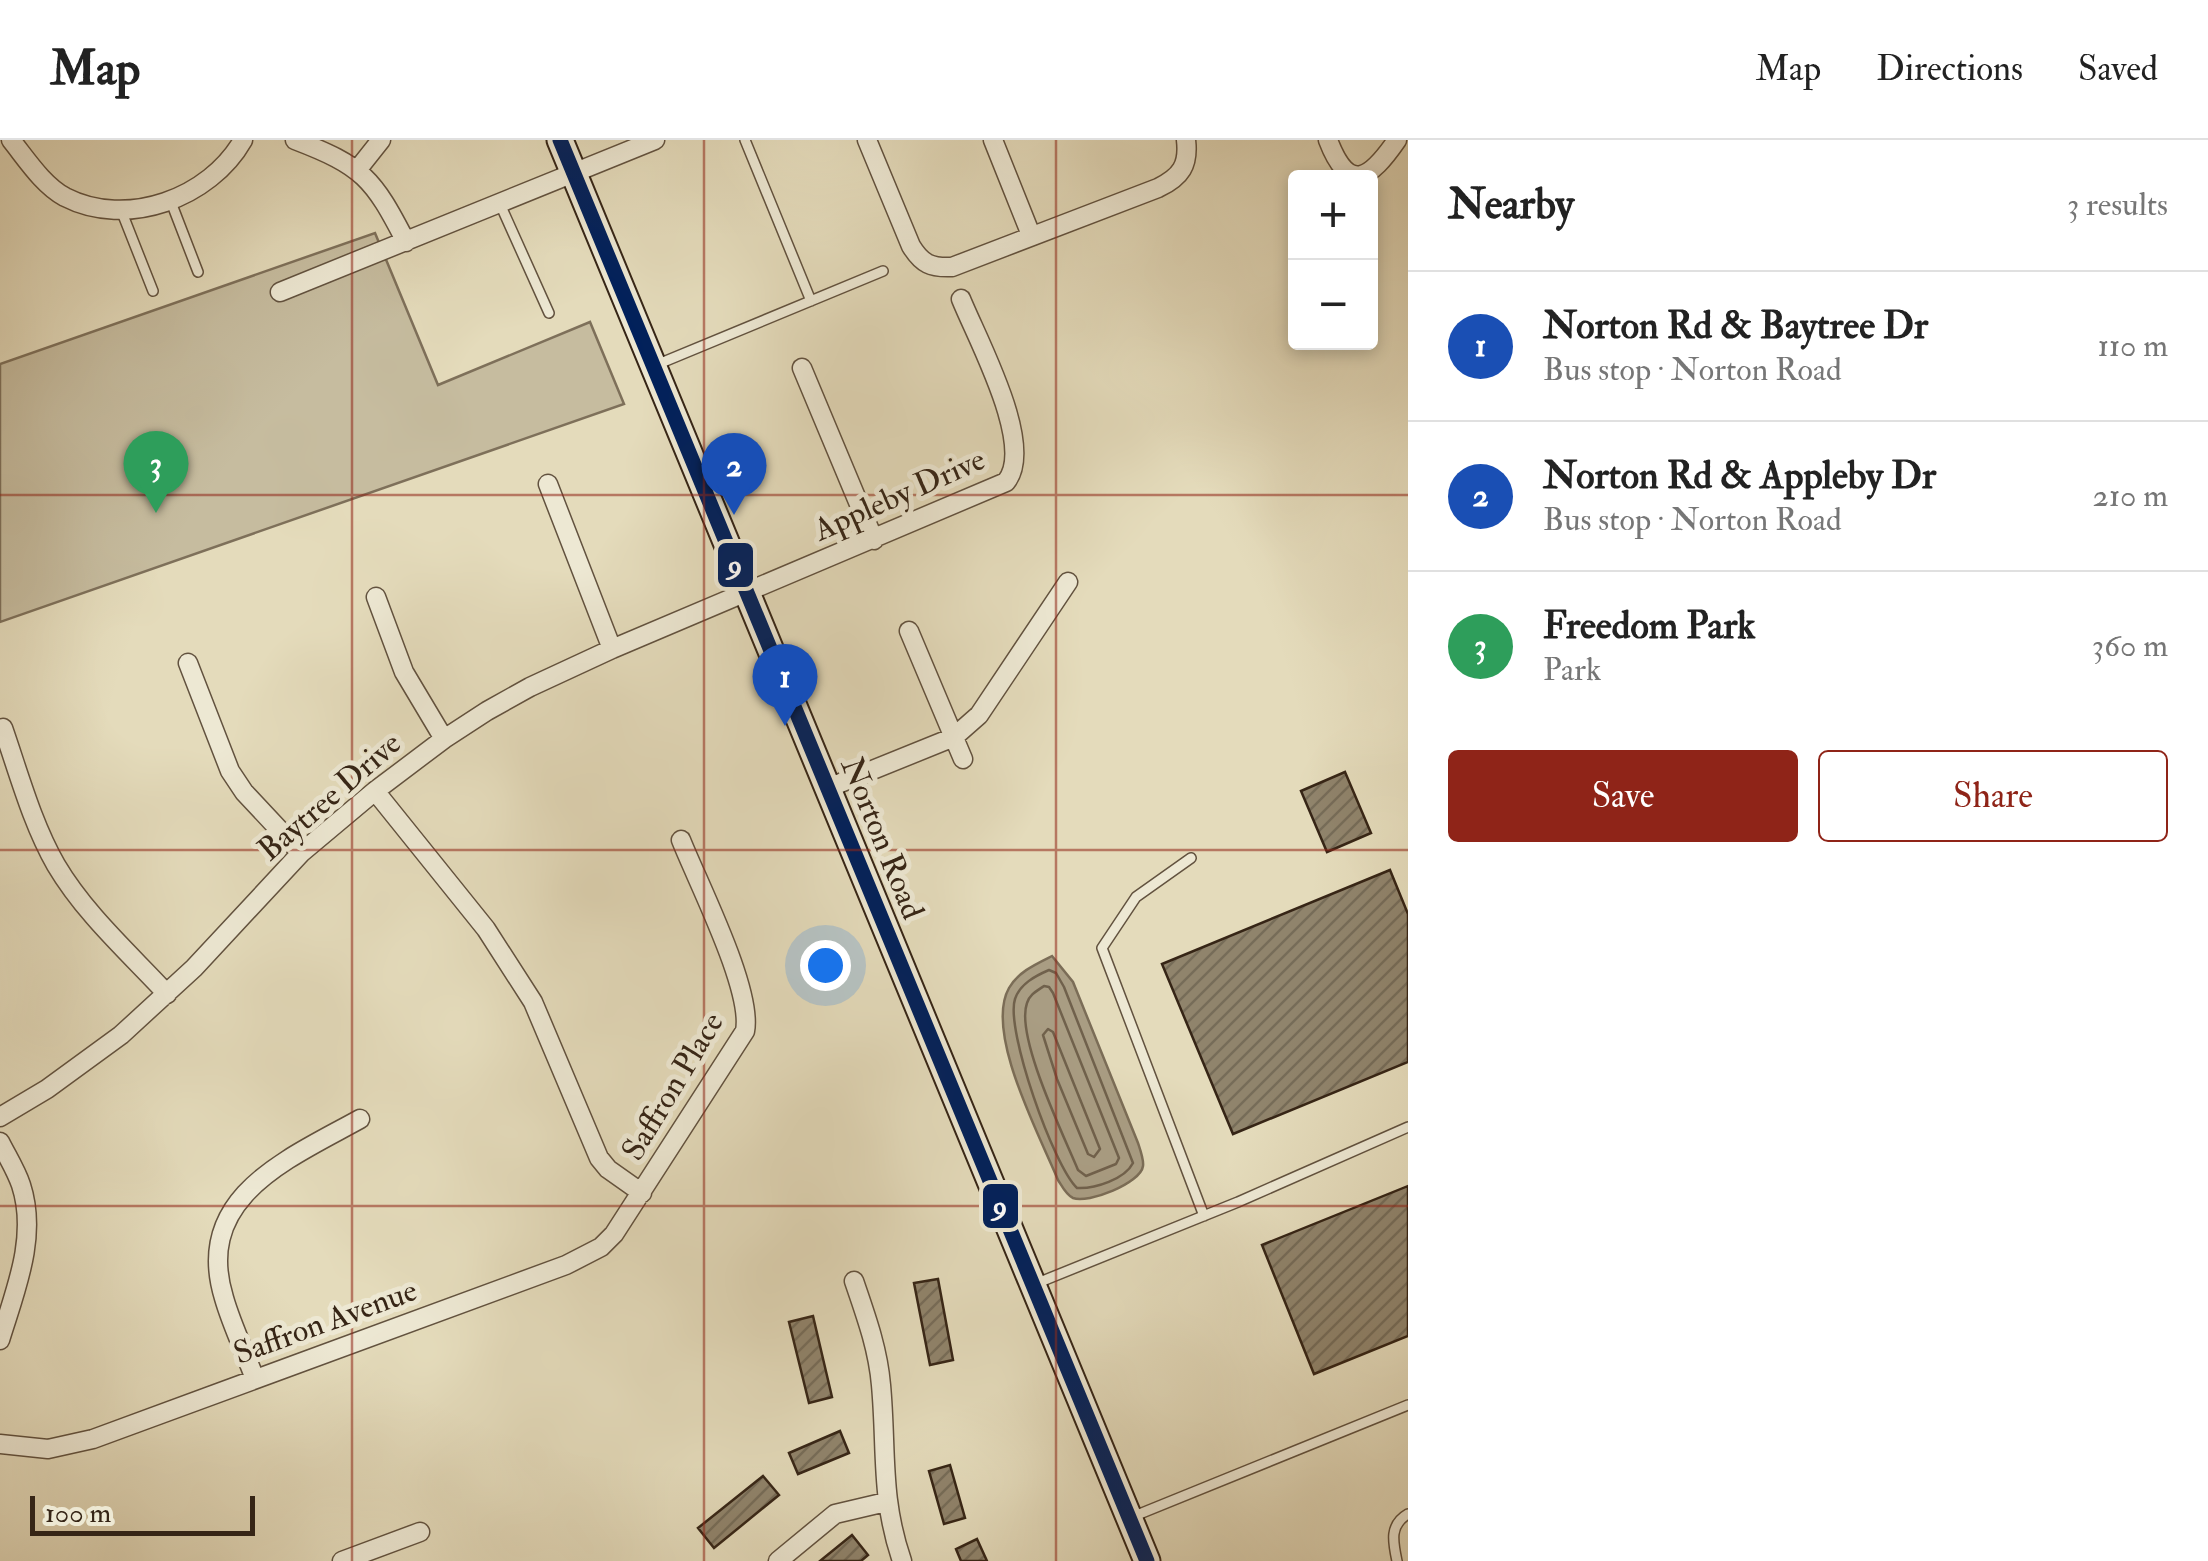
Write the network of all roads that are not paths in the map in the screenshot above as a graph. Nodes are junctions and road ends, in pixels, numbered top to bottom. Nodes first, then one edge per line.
1 (11, 140) edge
2 (244, 140) edge
3 (295, 140) edge
4 (381, 140) edge
5 (560, 140) edge
6 (655, 140) edge
7 (744, 140) edge
8 (866, 140) edge
9 (993, 140) edge
10 (1186, 140) edge
11 (1328, 140) edge
12 (1397, 140) edge
13 (358, 169) junction
14 (574, 173) junction
15 (171, 202) junction
16 (500, 204) junction
17 (121, 210) junction
18 (1031, 235) junction
19 (406, 242) junction
20 (883, 271) dead end
21 (198, 272) dead end
22 (153, 291) dead end
23 (280, 292) dead end
24 (961, 299) dead end
25 (811, 301) junction
26 (549, 312) dead end
27 (654, 366) junction
28 (802, 368) dead end
29 (548, 484) dead end
30 (874, 540) junction
31 (1068, 582) dead end
32 (746, 592) junction
33 (376, 597) dead end
34 (908, 631) dead end
35 (612, 649) junction
36 (188, 663) dead end
37 (3, 728) dead end
38 (954, 737) junction
39 (444, 739) junction
40 (963, 759) dead end
41 (828, 788) junction
42 (375, 791) junction
43 (681, 840) dead end
44 (301, 854) junction
45 (1190, 858) dead end
46 (168, 994) junction
47 (0, 1117) edge
48 (360, 1119) dead end
49 (1408, 1127) edge
50 (0, 1142) edge
51 (642, 1194) junction
52 (1204, 1216) junction
53 (854, 1281) dead end
54 (1033, 1285) junction
55 (0, 1340) edge
56 (255, 1379) junction
57 (1408, 1405) edge
58 (0, 1444) edge
59 (886, 1502) junction
60 (1408, 1514) edge
61 (1130, 1518) junction
62 (420, 1532) dead end
63 (342, 1561) edge
64 (778, 1561) edge
65 (902, 1561) edge
66 (1147, 1561) edge
67 (1397, 1561) edge

1 - 17 street
2 - 15 street
3 - 13 street
4 - 13 street
5 - 14 main road, Norton Road
6 - 14 street
7 - 25 lane
8 - 18 street
9 - 18 street
10 - 18 street
11 - 12 street
13 - 19 street
14 - 16 street
14 - 27 main road, Norton Road
15 - 17 street
15 - 21 lane
16 - 19 street
16 - 26 lane
17 - 22 lane
19 - 23 street
20 - 25 lane
24 - 30 street, Appleby Drive
25 - 27 lane
27 - 32 main road, Norton Road
28 - 30 street
29 - 35 street
30 - 32 street, Appleby Drive
31 - 38 street
32 - 35 street, Baytree Drive
32 - 41 main road, Norton Road
33 - 39 street
34 - 38 street
35 - 39 street, Baytree Drive
36 - 44 street
37 - 46 street
38 - 40 street
38 - 41 street
39 - 42 street, Baytree Drive
41 - 54 main road, Norton Road
42 - 44 street, Baytree Drive
42 - 51 street
43 - 51 street, Saffron Place
44 - 46 street, Baytree Drive
45 - 52 lane
46 - 47 street, Baytree Drive
48 - 56 street
49 - 52 lane
50 - 55 street
51 - 56 street, Saffron Avenue
52 - 54 lane
53 - 59 street
54 - 61 main road, Norton Road
56 - 58 street, Saffron Avenue
57 - 61 lane
59 - 64 street
59 - 65 street
60 - 67 lane
61 - 66 main road, Norton Road
62 - 63 street

